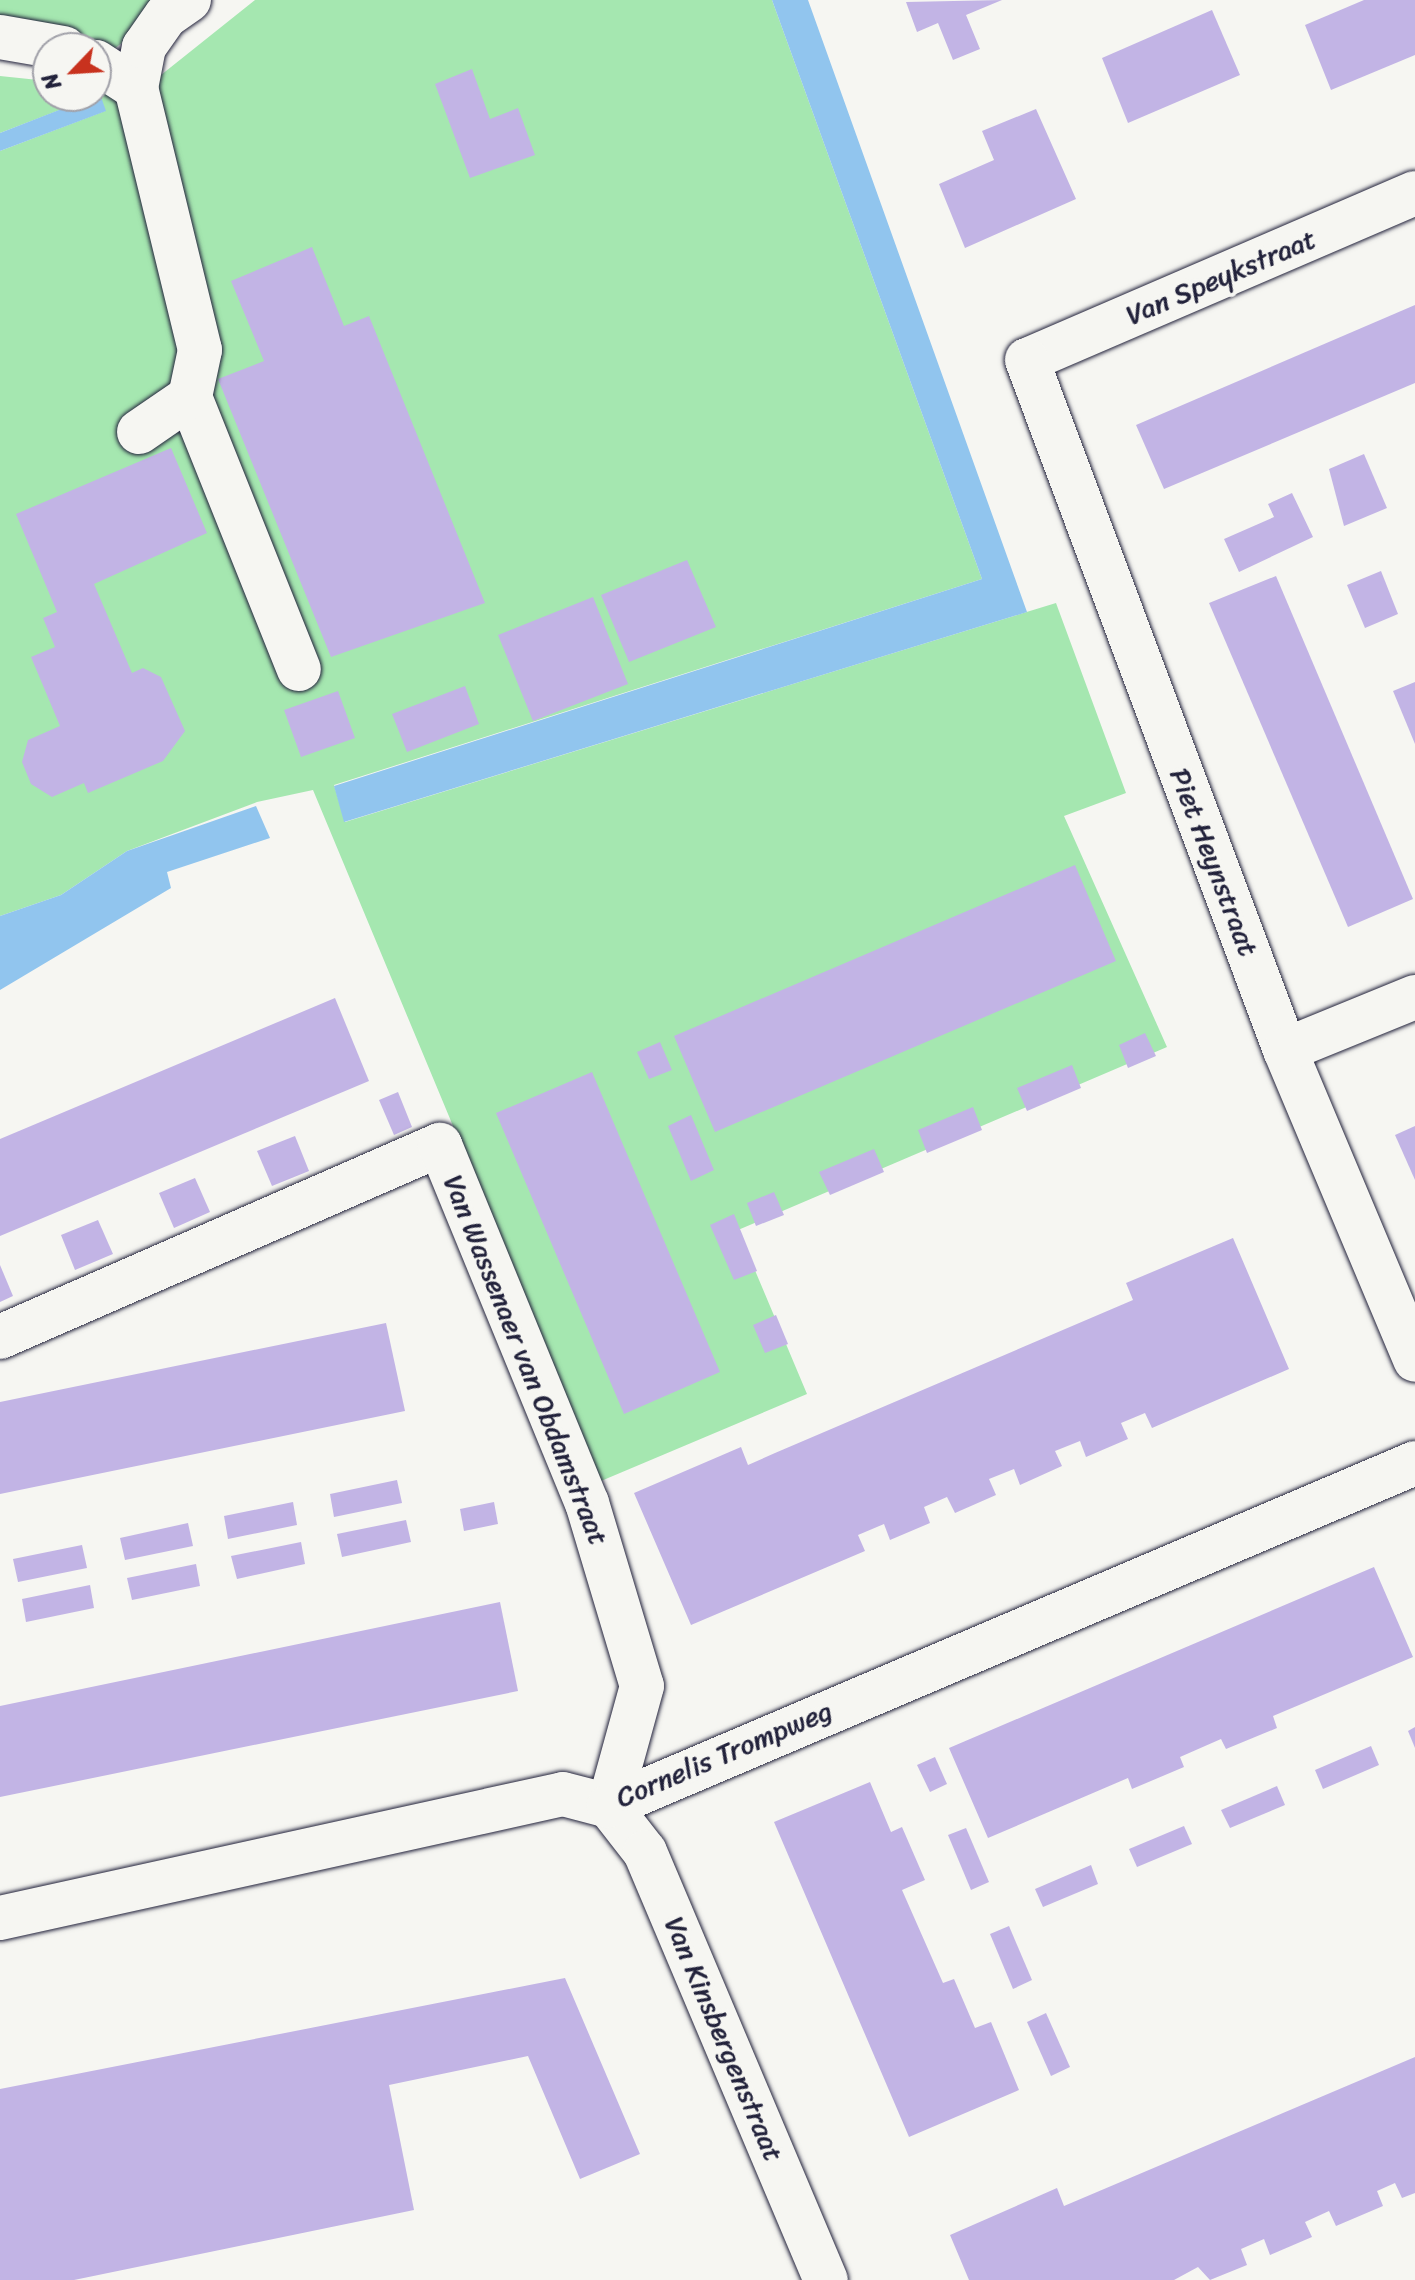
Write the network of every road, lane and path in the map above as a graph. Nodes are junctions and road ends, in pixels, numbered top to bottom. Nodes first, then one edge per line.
1 (189, 0) edge
2 (0, 37) edge
3 (32, 42) edge
4 (112, 72) edge
5 (136, 88) junction
6 (1415, 193) edge
7 (1027, 360) joint
8 (190, 397) junction
9 (139, 432) dead end
10 (299, 669) dead end
11 (1415, 997) edge
12 (1285, 1050) junction
13 (0, 1337) edge
14 (1415, 1360) edge
15 (1415, 1463) edge
16 (609, 1806) junction
17 (0, 1918) edge
18 (826, 2280) edge

1 - 5 street
2 - 3 street
4 - 5 street
5 - 8 street
6 - 7 street, Van Speykstraat
7 - 12 street, Piet Heynstraat
8 - 9 street
8 - 10 street
11 - 12 street
12 - 14 street, Piet Heynstraat
13 - 16 street, Van Wassenaer van Obdamstraat
15 - 16 street, Cornelis Trompweg
16 - 17 street, Cornelis Trompweg
16 - 18 street, Van Kinsbergenstraat

